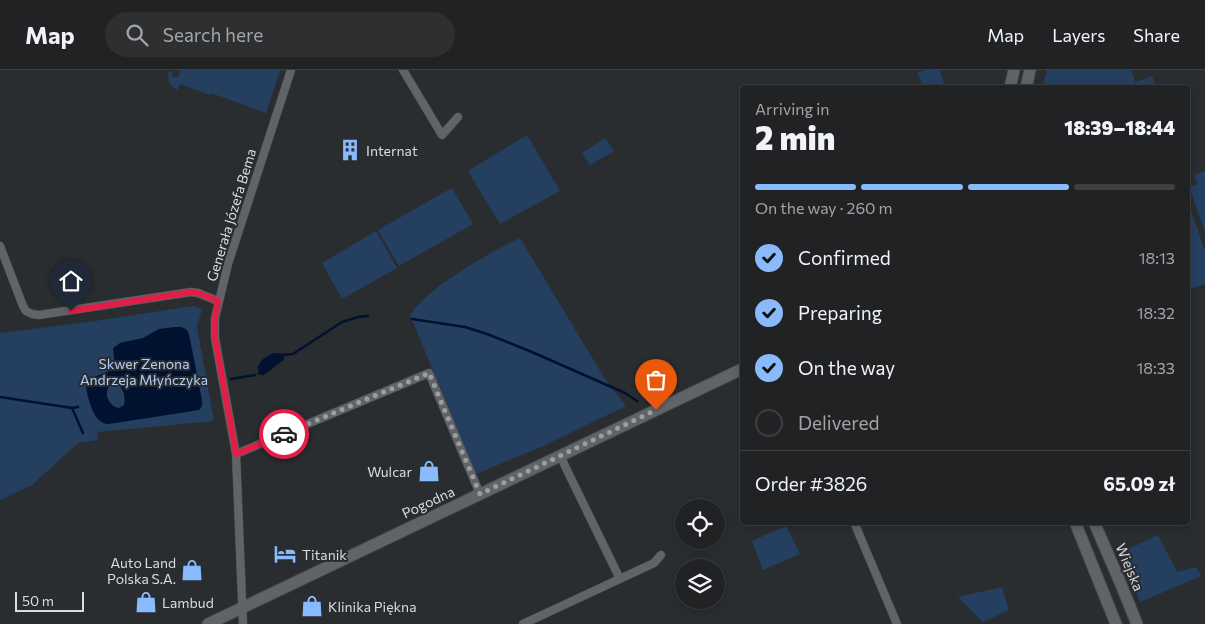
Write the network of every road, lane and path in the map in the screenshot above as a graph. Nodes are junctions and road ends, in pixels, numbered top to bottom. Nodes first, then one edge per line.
1 (291, 70) edge
2 (403, 70) edge
3 (1014, 70) edge
4 (1030, 70) edge
5 (1011, 85) edge
6 (1027, 85) edge
7 (458, 117) dead end
8 (0, 246) edge
9 (218, 301) junction
10 (740, 370) edge
11 (236, 454) junction
12 (561, 456) junction
13 (480, 494) junction
14 (855, 525) edge
15 (1076, 525) edge
16 (1095, 525) edge
17 (661, 554) dead end
18 (620, 579) junction
19 (1120, 582) junction
20 (1103, 592) junction
21 (242, 608) junction
22 (208, 624) edge
23 (243, 624) edge
24 (523, 624) edge
25 (898, 624) edge
26 (1116, 624) edge
27 (1137, 624) edge

1 - 9 street, Generała Józefa Bema
2 - 7 street
3 - 5 street
4 - 6 street
8 - 9 street
9 - 11 street, Generała Józefa Bema
10 - 12 street, Pogodna
11 - 13 street
11 - 21 street, Generała Józefa Bema
12 - 13 street, Pogodna
12 - 18 street
13 - 21 street, Pogodna
14 - 25 street
15 - 20 street
16 - 19 street, Wiejska
17 - 18 street
18 - 24 street
19 - 20 street
19 - 27 street, Wiejska
20 - 26 street
21 - 22 street, Pogodna
21 - 23 street, Generała Józefa Bema

